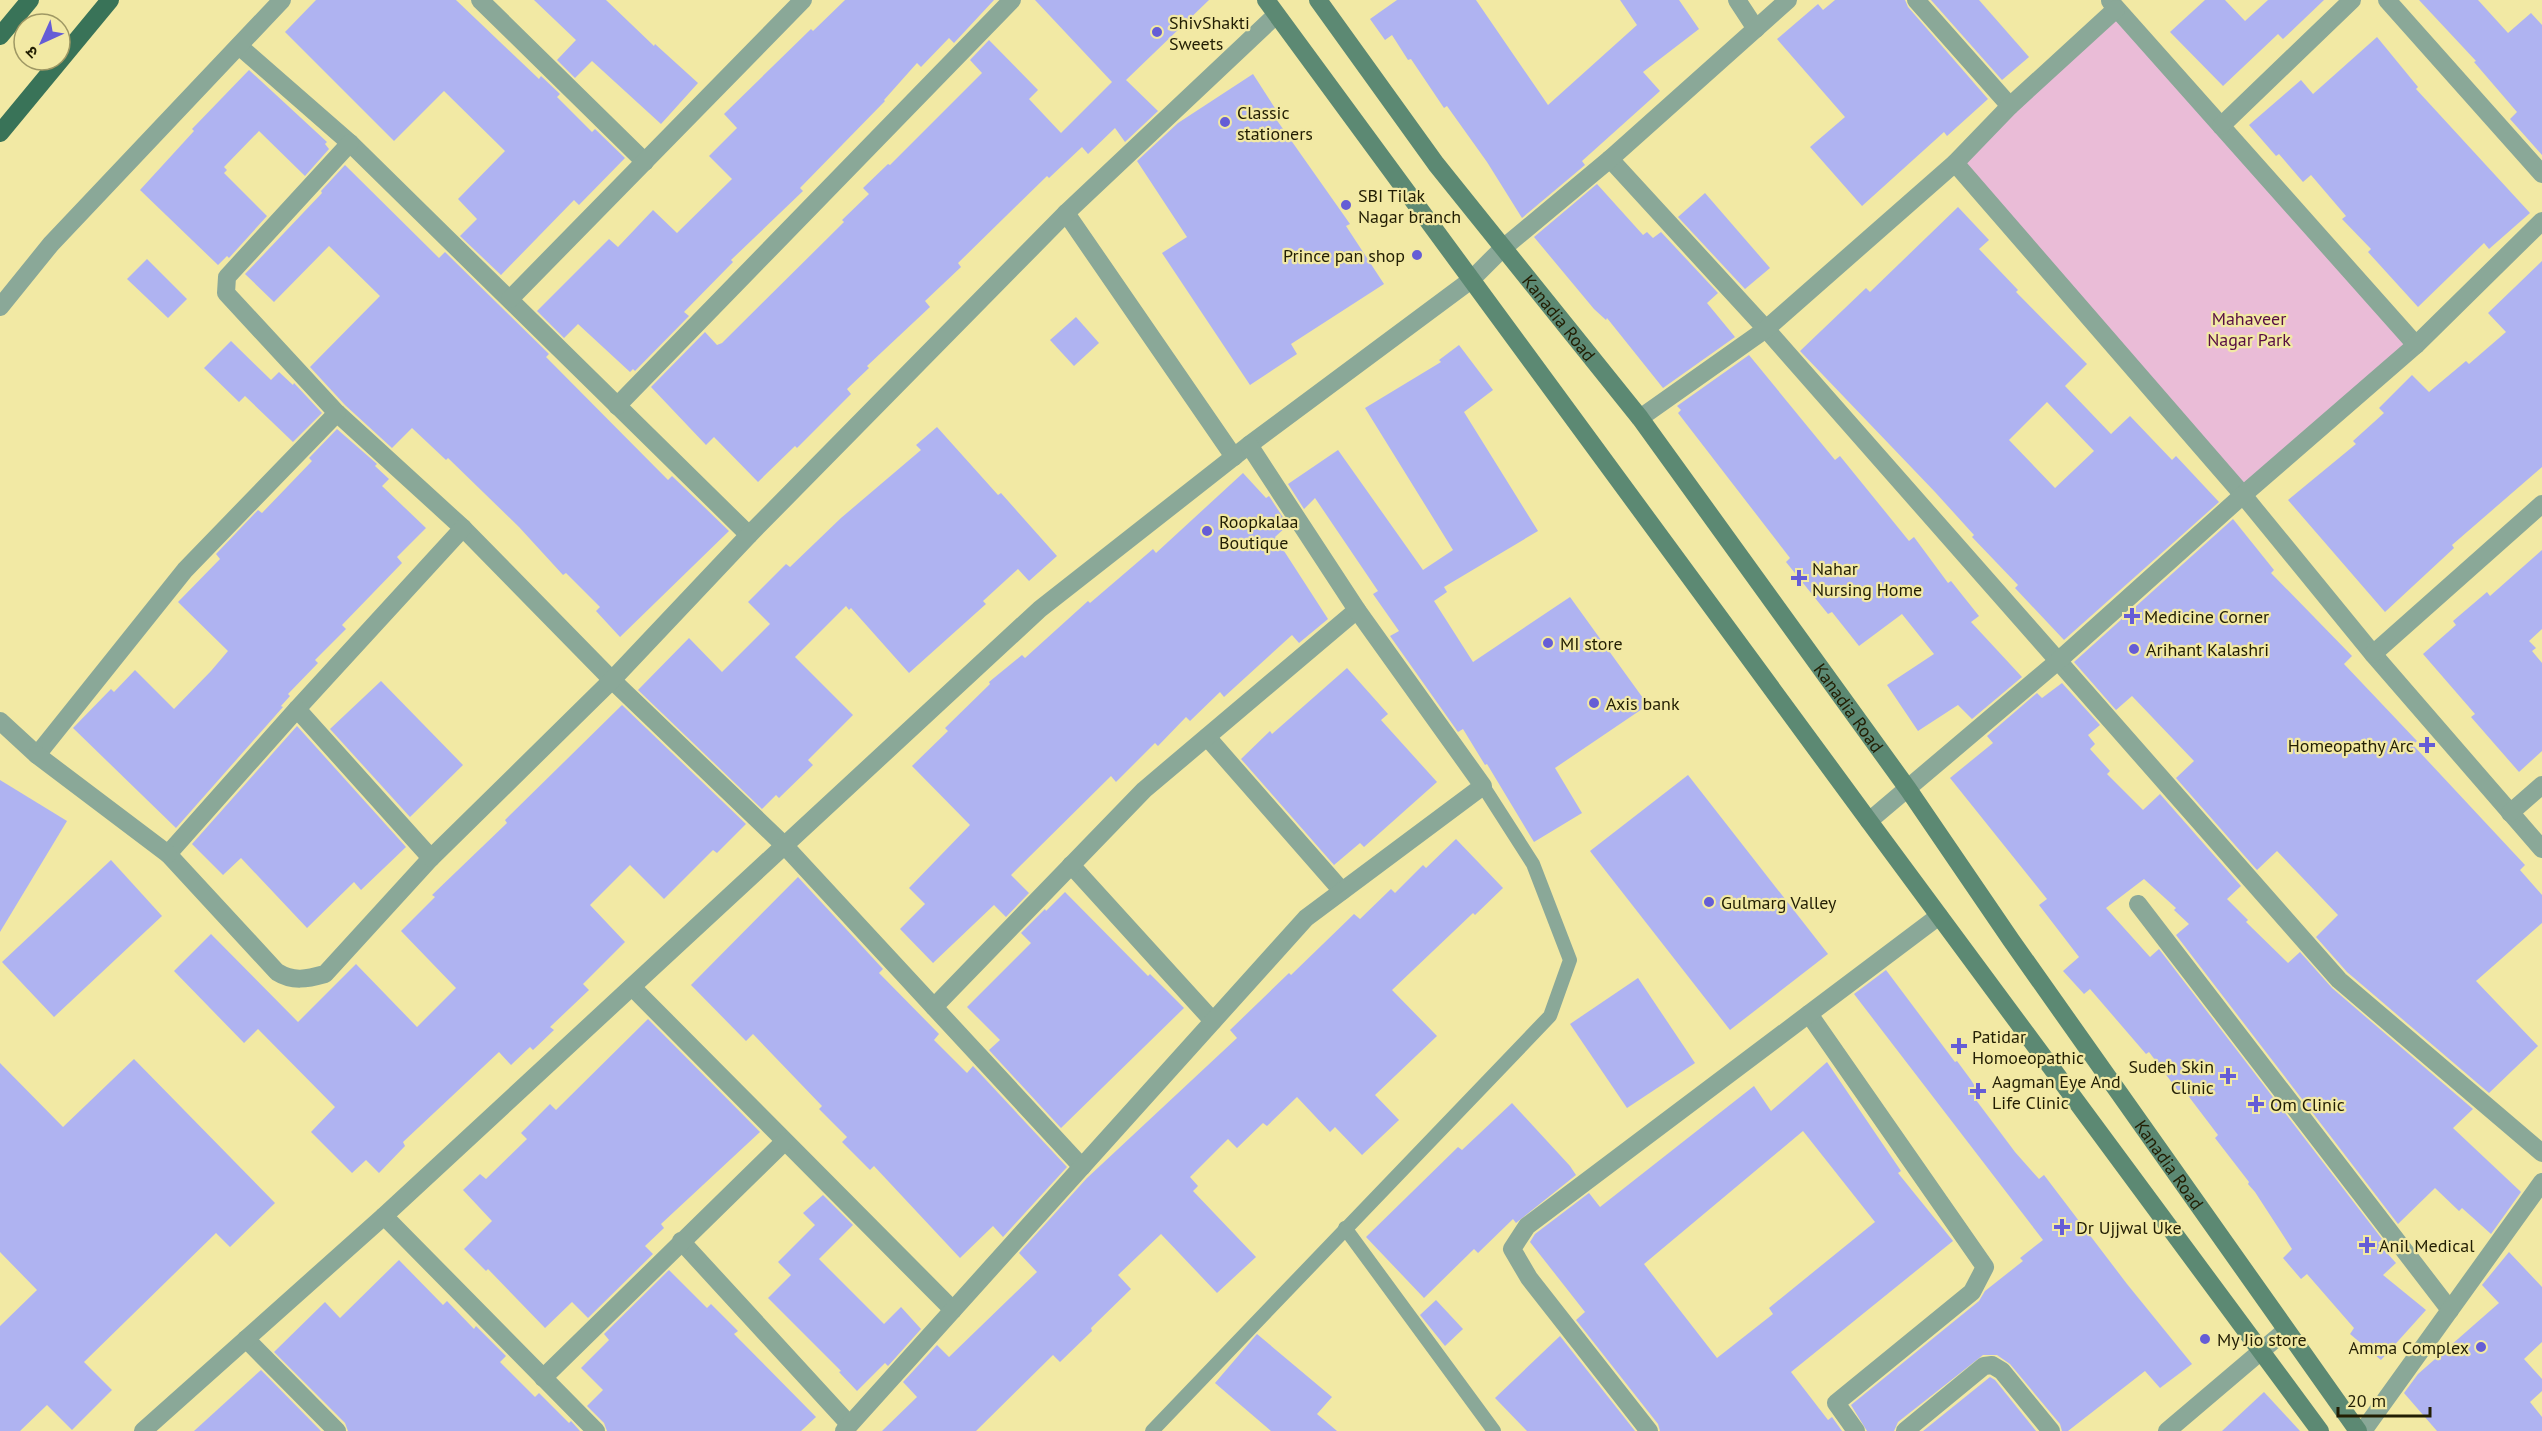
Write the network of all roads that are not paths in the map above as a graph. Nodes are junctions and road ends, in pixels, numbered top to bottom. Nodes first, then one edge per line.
1 (30, 0) edge
2 (110, 0) edge
3 (282, 0) edge
4 (480, 0) edge
5 (803, 0) edge
6 (1318, 0) edge
7 (1737, 0) edge
8 (1788, 0) edge
9 (1916, 0) edge
10 (2352, 0) edge
11 (2387, 0) edge
12 (1001, 4) edge
13 (2112, 4) edge
14 (1271, 8) edge
15 (1756, 29) junction
16 (0, 36) edge
17 (239, 46) junction
18 (2010, 106) junction
19 (2221, 126) junction
20 (0, 133) edge
21 (350, 143) junction
22 (1610, 159) junction
23 (645, 162) junction
24 (1955, 163) junction
25 (2542, 174) edge
26 (1066, 213) junction
27 (2542, 221) edge
28 (1502, 249) junction
29 (1471, 280) junction
30 (510, 299) junction
31 (0, 307) edge
32 (1766, 329) junction
33 (2416, 345) junction
34 (617, 406) junction
35 (337, 413) junction
36 (1640, 418) junction
37 (1250, 445) junction
38 (1234, 457) junction
39 (2243, 495) junction
40 (2542, 504) edge
41 (463, 528) junction
42 (749, 535) junction
43 (1357, 610) junction
44 (2373, 654) junction
45 (2058, 661) junction
46 (612, 680) junction
47 (297, 709) junction
48 (0, 721) edge
49 (1207, 737) junction
50 (37, 755) junction
51 (2542, 785) edge
52 (1484, 786) junction
53 (1908, 789) junction
54 (2510, 813) junction
55 (1869, 821) junction
56 (784, 845) junction
57 (2542, 849) edge
58 (168, 854) junction
59 (431, 858) junction
60 (1071, 865) junction
61 (1342, 891) junction
62 (2138, 904) dead end
63 (1939, 916) junction
64 (632, 987) junction
65 (934, 1007) junction
66 (1809, 1014) junction
67 (1213, 1021) junction
68 (784, 1142) junction
69 (2542, 1153) edge
70 (1082, 1167) junction
71 (2542, 1182) edge
72 (384, 1216) junction
73 (1345, 1228) junction
74 (681, 1241) junction
75 (953, 1310) junction
76 (2450, 1310) junction
77 (2286, 1330) junction
78 (246, 1339) junction
79 (2263, 1352) junction
80 (543, 1378) junction
81 (846, 1428) edge
82 (1490, 1429) edge
83 (143, 1431) edge
84 (337, 1431) edge
85 (596, 1431) edge
86 (1152, 1431) edge
87 (1649, 1431) edge
88 (1856, 1431) edge
89 (1905, 1431) edge
90 (2051, 1431) edge
91 (2167, 1431) edge
92 (2320, 1431) edge
93 (2358, 1431) edge
94 (2363, 1431) edge

1 - 16 main road
2 - 20 main road
3 - 17 street
4 - 23 street
5 - 23 street
6 - 28 main road, Kanadia Road
7 - 15 street
8 - 15 street
9 - 18 street
10 - 19 street
11 - 25 street
12 - 34 street
13 - 18 street
13 - 19 street
14 - 26 street
14 - 29 main road
15 - 22 street
17 - 21 street
17 - 31 street
18 - 24 street
19 - 33 street
21 - 30 street
21 - 35 street
22 - 28 street
22 - 32 street
23 - 30 street
24 - 32 street
24 - 39 street
26 - 38 street
26 - 42 street
27 - 33 street
28 - 29 street
28 - 36 main road, Kanadia Road
29 - 37 street
29 - 55 main road
30 - 34 street
32 - 36 street
32 - 45 street
33 - 39 street
34 - 42 street
35 - 41 street
35 - 50 street
36 - 53 main road, Kanadia Road
37 - 38 street
37 - 43 street
38 - 56 street
39 - 44 street
39 - 45 street
40 - 44 street
41 - 46 street
41 - 47 street
42 - 46 street
43 - 49 street
43 - 52 street
44 - 54 street
45 - 53 street
45 - 69 street
46 - 56 street
46 - 59 street
47 - 58 street
47 - 59 street
48 - 50 street
49 - 60 street
49 - 61 street
50 - 58 street
51 - 54 street
52 - 61 street
52 - 73 lane
53 - 55 street
53 - 77 main road, Kanadia Road
54 - 57 street
55 - 63 main road
56 - 64 street
56 - 65 street
58 - 59 street
60 - 65 street
60 - 67 street
61 - 67 street
62 - 76 street
63 - 66 street
63 - 79 main road
64 - 68 street
64 - 72 street
65 - 70 street
66 - 87 street
66 - 88 street
67 - 70 street
68 - 74 street
68 - 75 street
70 - 75 street
71 - 76 street
72 - 78 street
72 - 80 street
73 - 82 lane
73 - 86 lane
74 - 80 street
74 - 81 street
75 - 81 street
76 - 94 street
77 - 79 street
77 - 93 main road, Kanadia Road
78 - 83 street
78 - 84 street
79 - 91 street
79 - 92 main road
80 - 85 street
89 - 90 street

